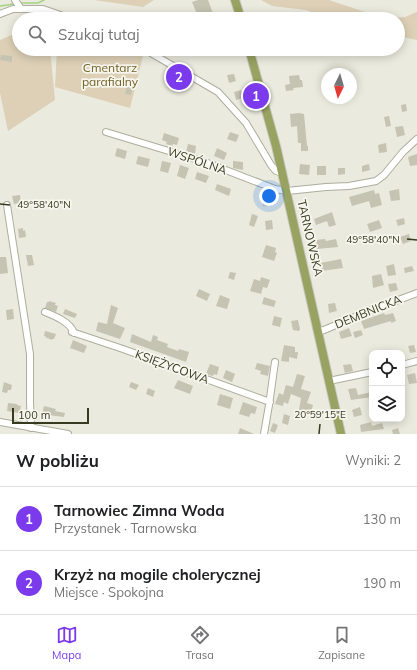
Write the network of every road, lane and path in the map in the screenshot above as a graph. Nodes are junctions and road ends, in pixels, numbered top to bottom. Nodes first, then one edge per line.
1 (15, 0) edge
2 (235, 0) edge
3 (21, 9) junction
4 (52, 12) edge
5 (239, 12) edge
6 (0, 14) edge
7 (156, 56) edge
8 (251, 56) edge
9 (106, 132) dead end
10 (417, 139) edge
11 (283, 173) junction
12 (287, 191) junction
13 (7, 205) dead end
14 (417, 293) edge
15 (45, 312) dead end
16 (318, 331) junction
17 (417, 361) edge
18 (275, 362) dead end
19 (405, 364) edge
20 (369, 373) edge
21 (329, 382) junction
22 (270, 402) junction
23 (0, 422) edge
24 (31, 428) junction
25 (68, 434) edge
26 (264, 434) edge
27 (341, 434) edge

1 - 3 street
2 - 5 main road
3 - 4 street
3 - 6 street
7 - 11 street
8 - 11 main road, TARNOWSKA
9 - 12 street, WSPÓLNA
10 - 12 street, WSPÓLNA
11 - 12 main road, TARNOWSKA
12 - 16 main road, TARNOWSKA
13 - 24 street
14 - 16 street, DEMBNICKA
15 - 22 street, KSIĘŻYCOWA
16 - 21 main road, TARNOWSKA
17 - 19 street
18 - 22 street
20 - 21 street
21 - 27 main road, TARNOWSKA
22 - 26 street
23 - 24 street
24 - 25 street

